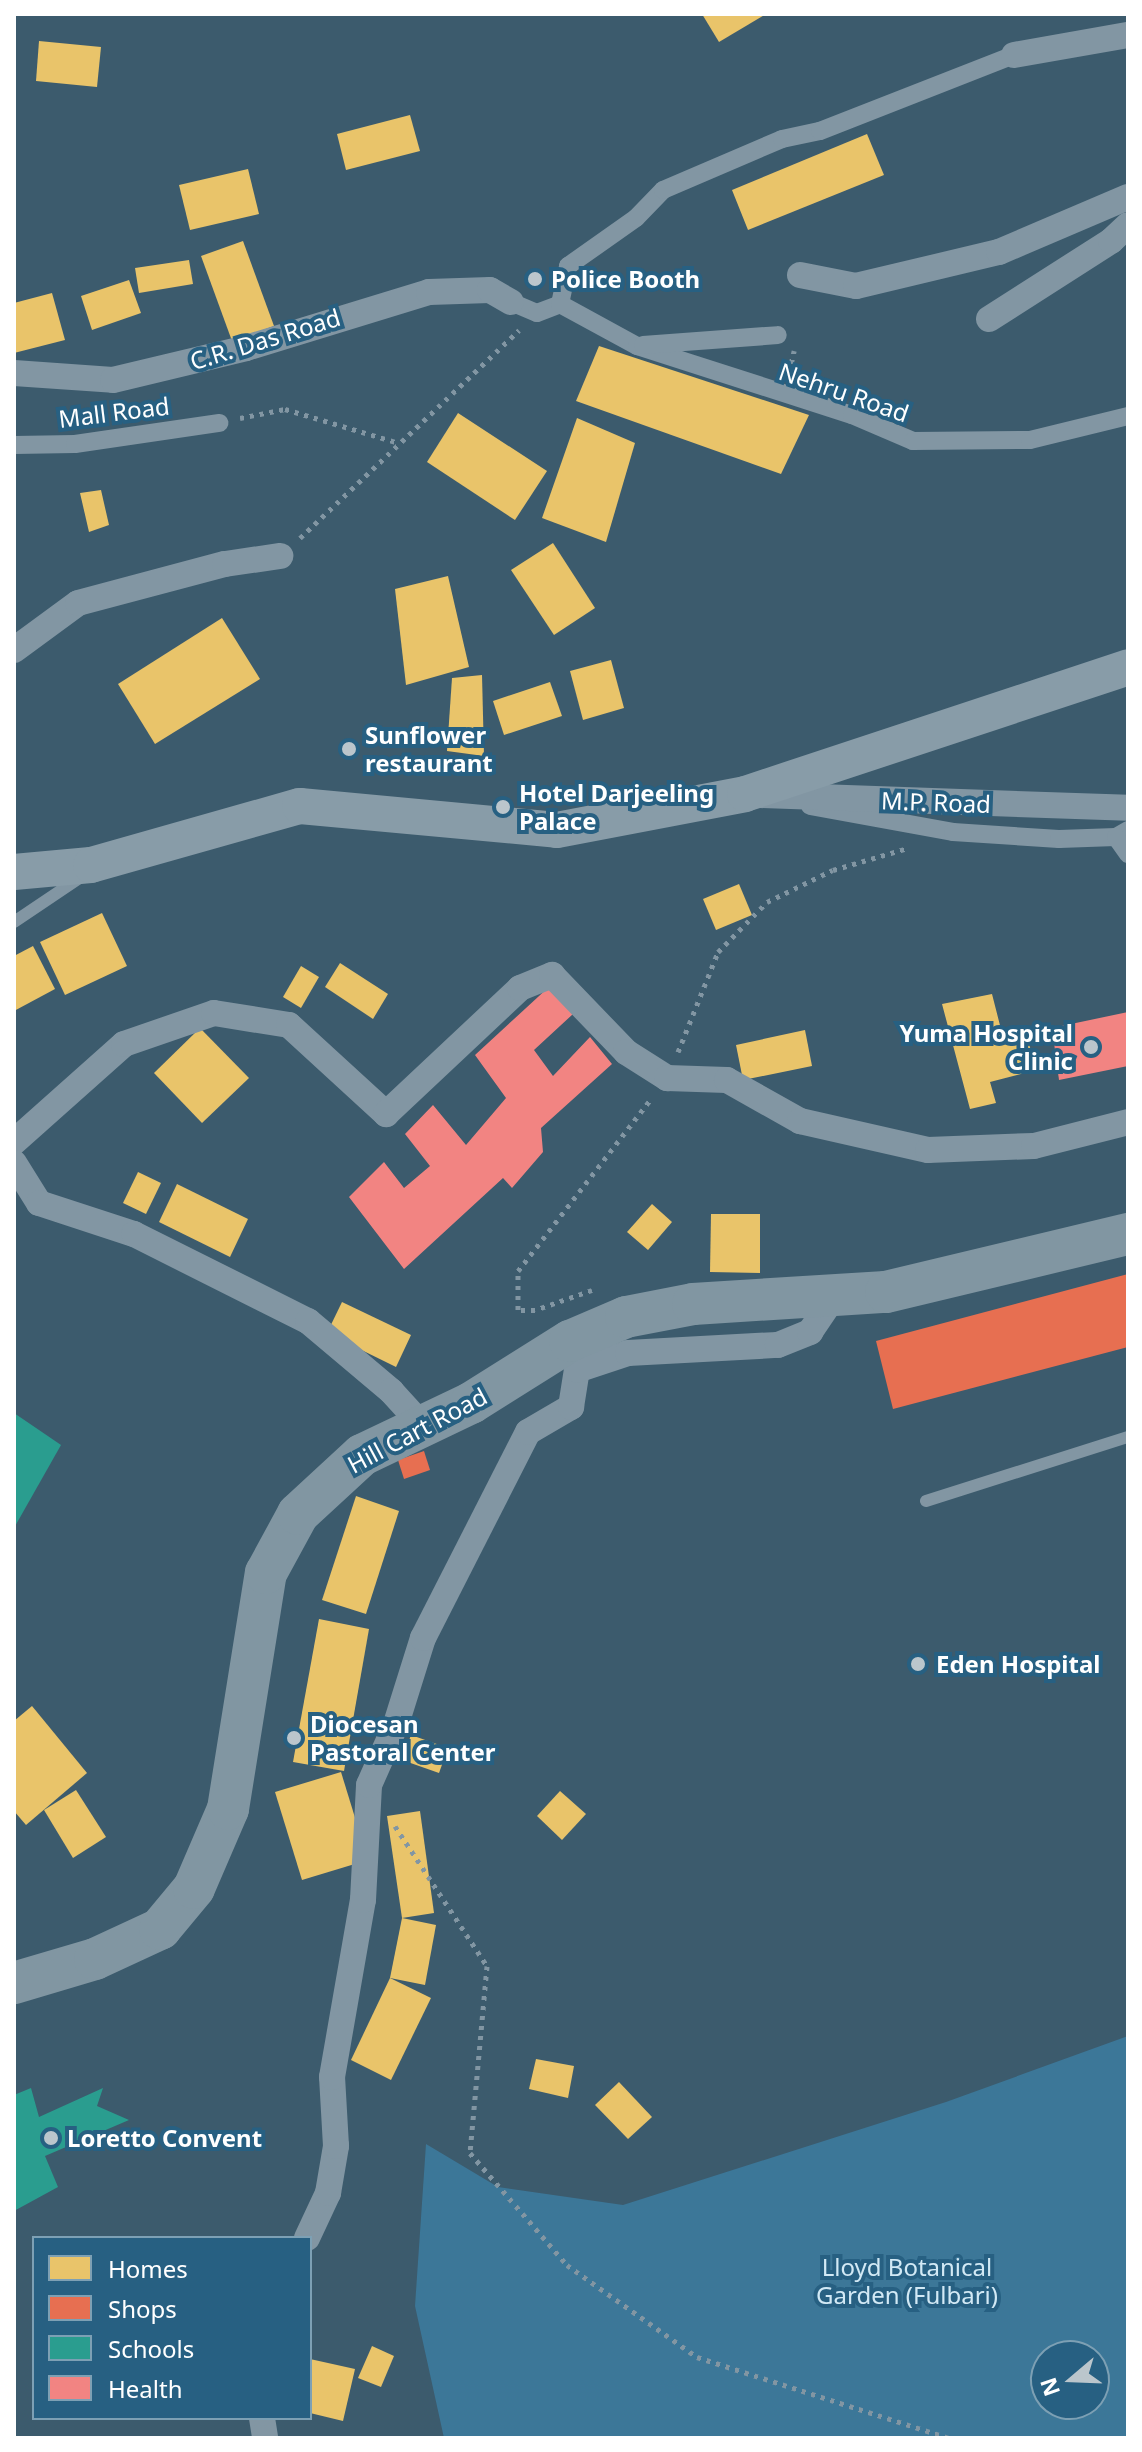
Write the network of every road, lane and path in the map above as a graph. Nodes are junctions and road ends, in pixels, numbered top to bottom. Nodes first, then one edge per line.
1 (1128, 19) edge
2 (1128, 35) edge
3 (1089, 45) junction
4 (1014, 55) joint
5 (1128, 197) edge
6 (1128, 225) edge
7 (800, 275) dead end
8 (511, 302) joint
9 (560, 304) junction
10 (537, 313) junction
11 (989, 319) dead end
12 (778, 335) dead end
13 (637, 346) junction
14 (14, 373) edge
15 (1128, 416) edge
16 (219, 423) joint
17 (397, 442) junction
18 (14, 445) edge
19 (280, 556) joint
20 (14, 650) edge
21 (1128, 667) edge
22 (745, 794) junction
23 (1128, 808) edge
24 (1122, 833) edge
25 (1128, 854) edge
26 (91, 865) junction
27 (14, 872) edge
28 (14, 922) edge
29 (1128, 1122) edge
30 (14, 1142) edge
31 (14, 1163) edge
32 (1128, 1234) edge
33 (833, 1298) junction
34 (422, 1425) junction
35 (1128, 1437) edge
36 (926, 1501) dead end
37 (369, 1785) junction
38 (14, 1983) edge
39 (308, 2236) edge
40 (949, 2438) edge

1 - 3 street
2 - 3 street
3 - 4 street
4 - 9 street
5 - 7 street
6 - 11 street
8 - 10 street
8 - 14 street, C.R. Das Road
9 - 10 street
9 - 13 street, Nehru Road
10 - 17 path
12 - 13 street
13 - 15 street, Nehru Road
16 - 17 path
16 - 18 street, Mall Road
17 - 19 path
19 - 20 street
21 - 22 main road
22 - 23 street, M.P. Road
22 - 24 street
22 - 26 main road
24 - 25 street
26 - 27 main road
26 - 28 lane
29 - 30 street
31 - 34 street
32 - 33 highway, Hill Cart Road
33 - 34 highway, Hill Cart Road
33 - 37 street
34 - 38 highway, Hill Cart Road
35 - 36 lane
37 - 39 street
37 - 40 path

